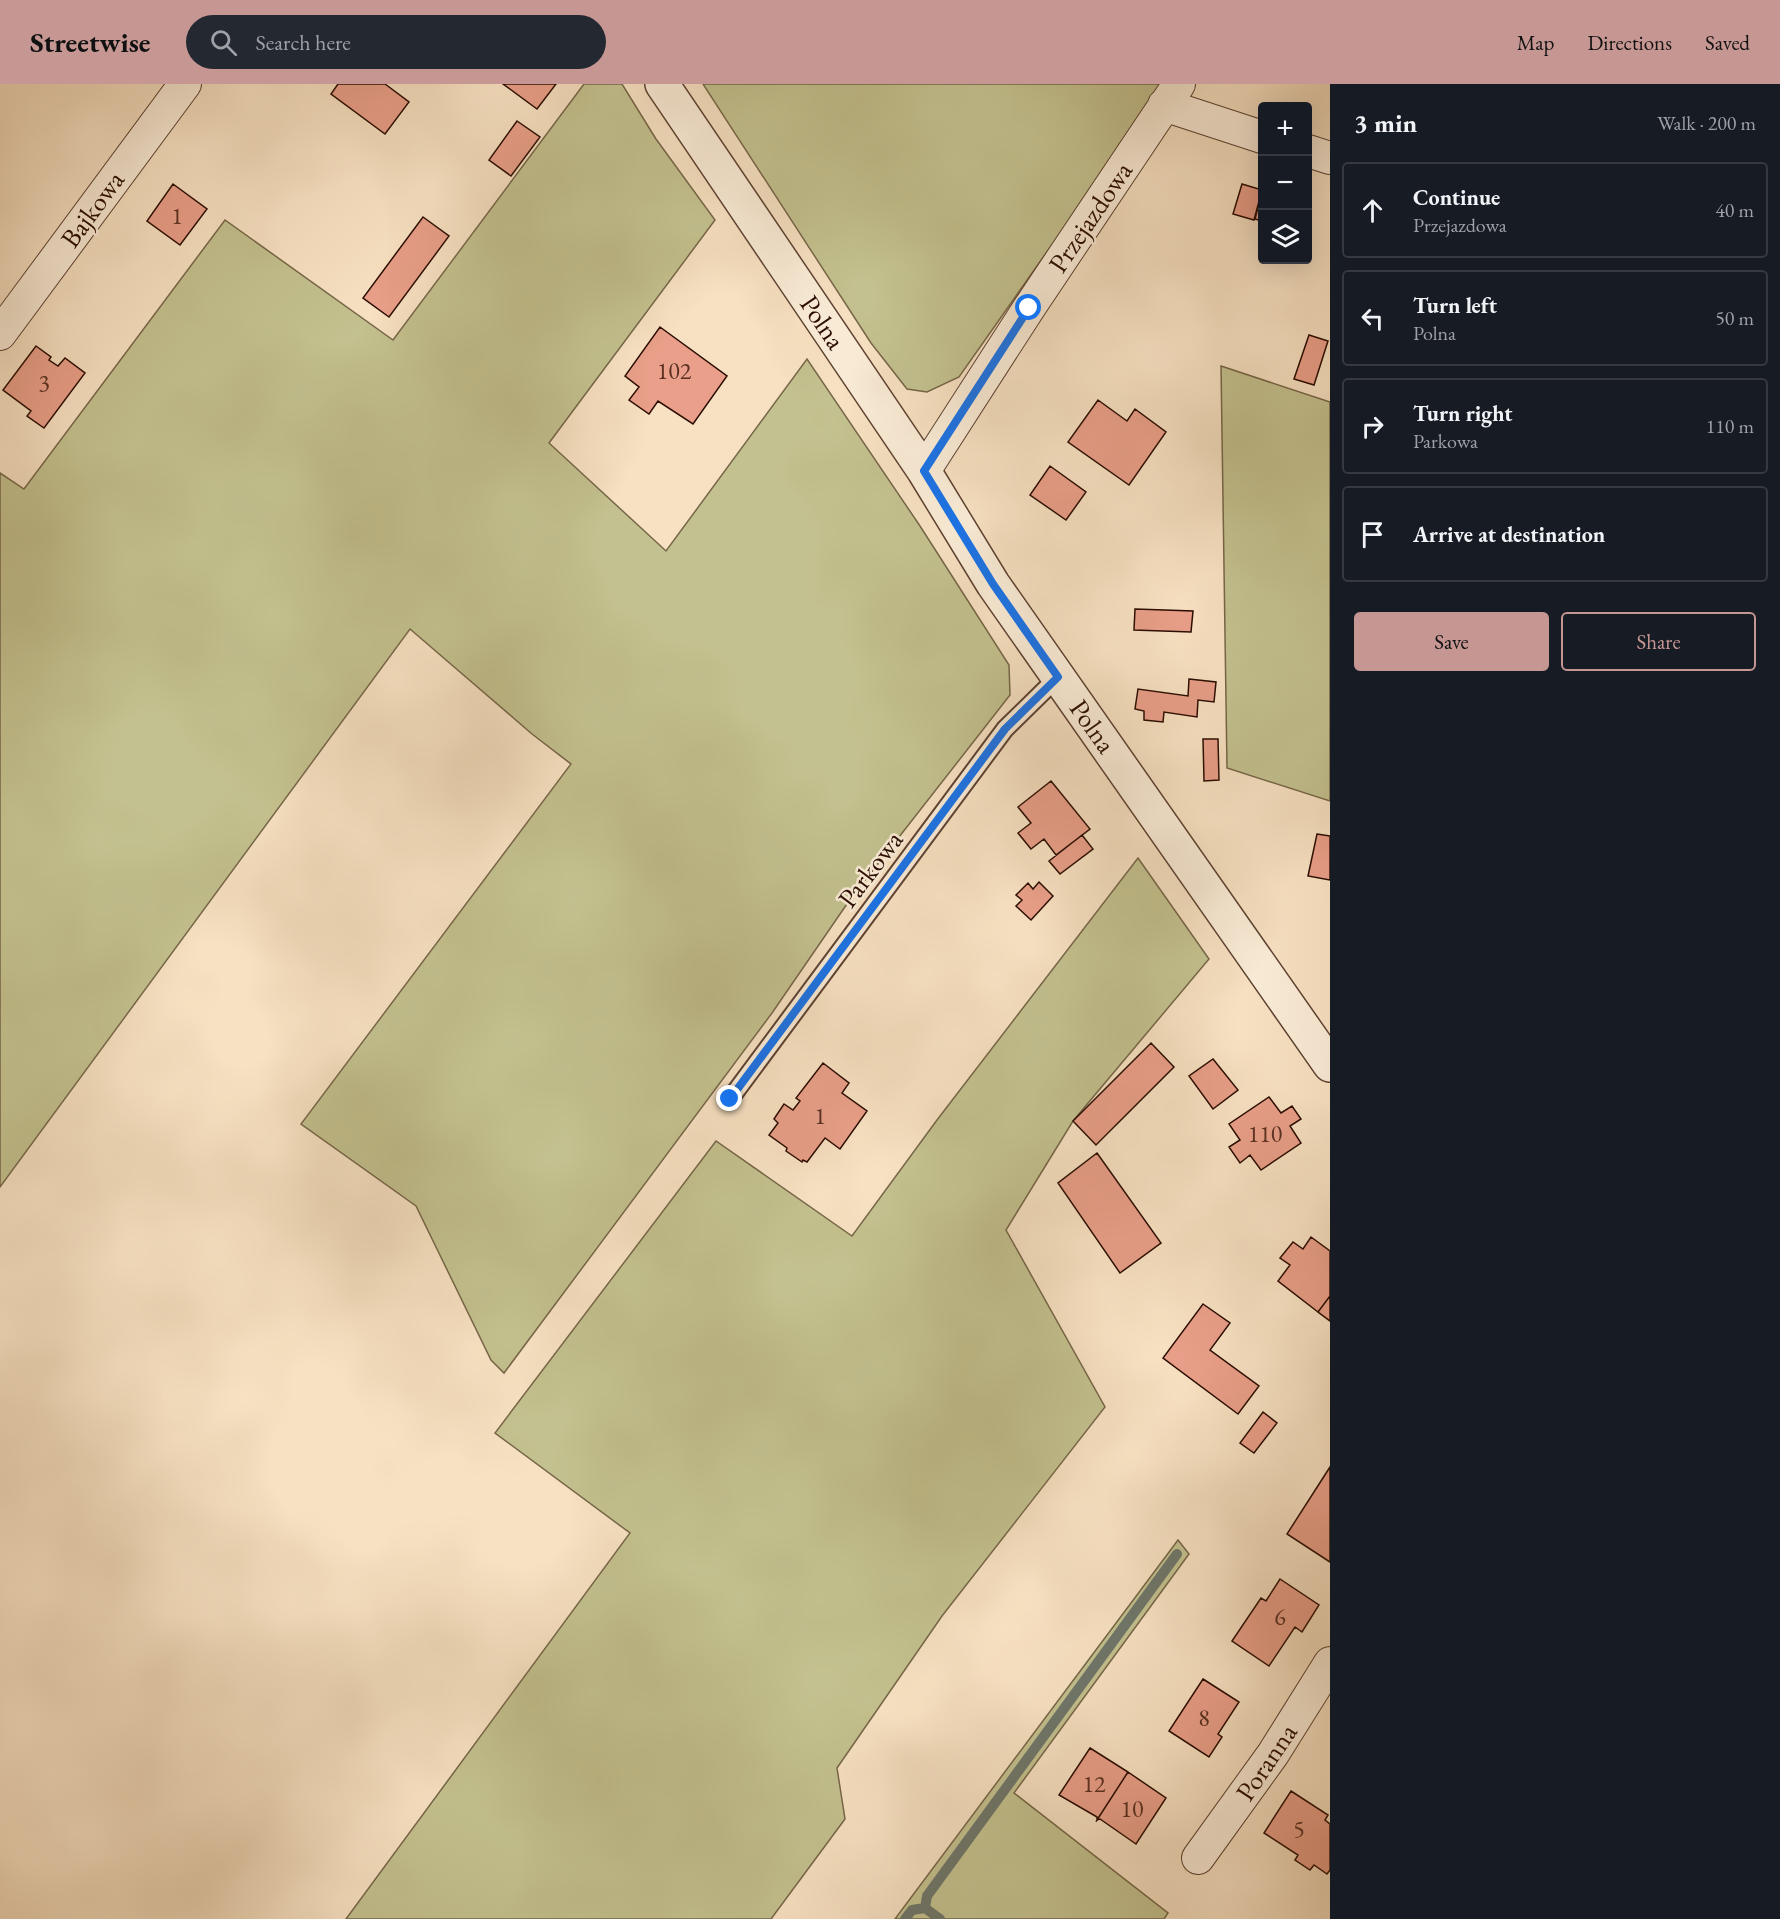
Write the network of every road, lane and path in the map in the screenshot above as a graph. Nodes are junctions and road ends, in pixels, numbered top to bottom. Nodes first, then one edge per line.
1 (184, 84) edge
2 (662, 84) edge
3 (1171, 95) edge
4 (1258, 135) edge
5 (1312, 152) edge
6 (1330, 158) edge
7 (0, 334) edge
8 (924, 471) junction
9 (1058, 677) junction
10 (1330, 1065) edge
11 (730, 1099) dead end
12 (1330, 1664) edge
13 (1198, 1858) dead end

1 - 7 street, Bajkowa
2 - 8 street, Polna
3 - 4 street
3 - 8 street, Przejazdowa
5 - 6 street
8 - 9 street, Polna
9 - 10 street, Polna
9 - 11 lane, Parkowa
12 - 13 street, Poranna

